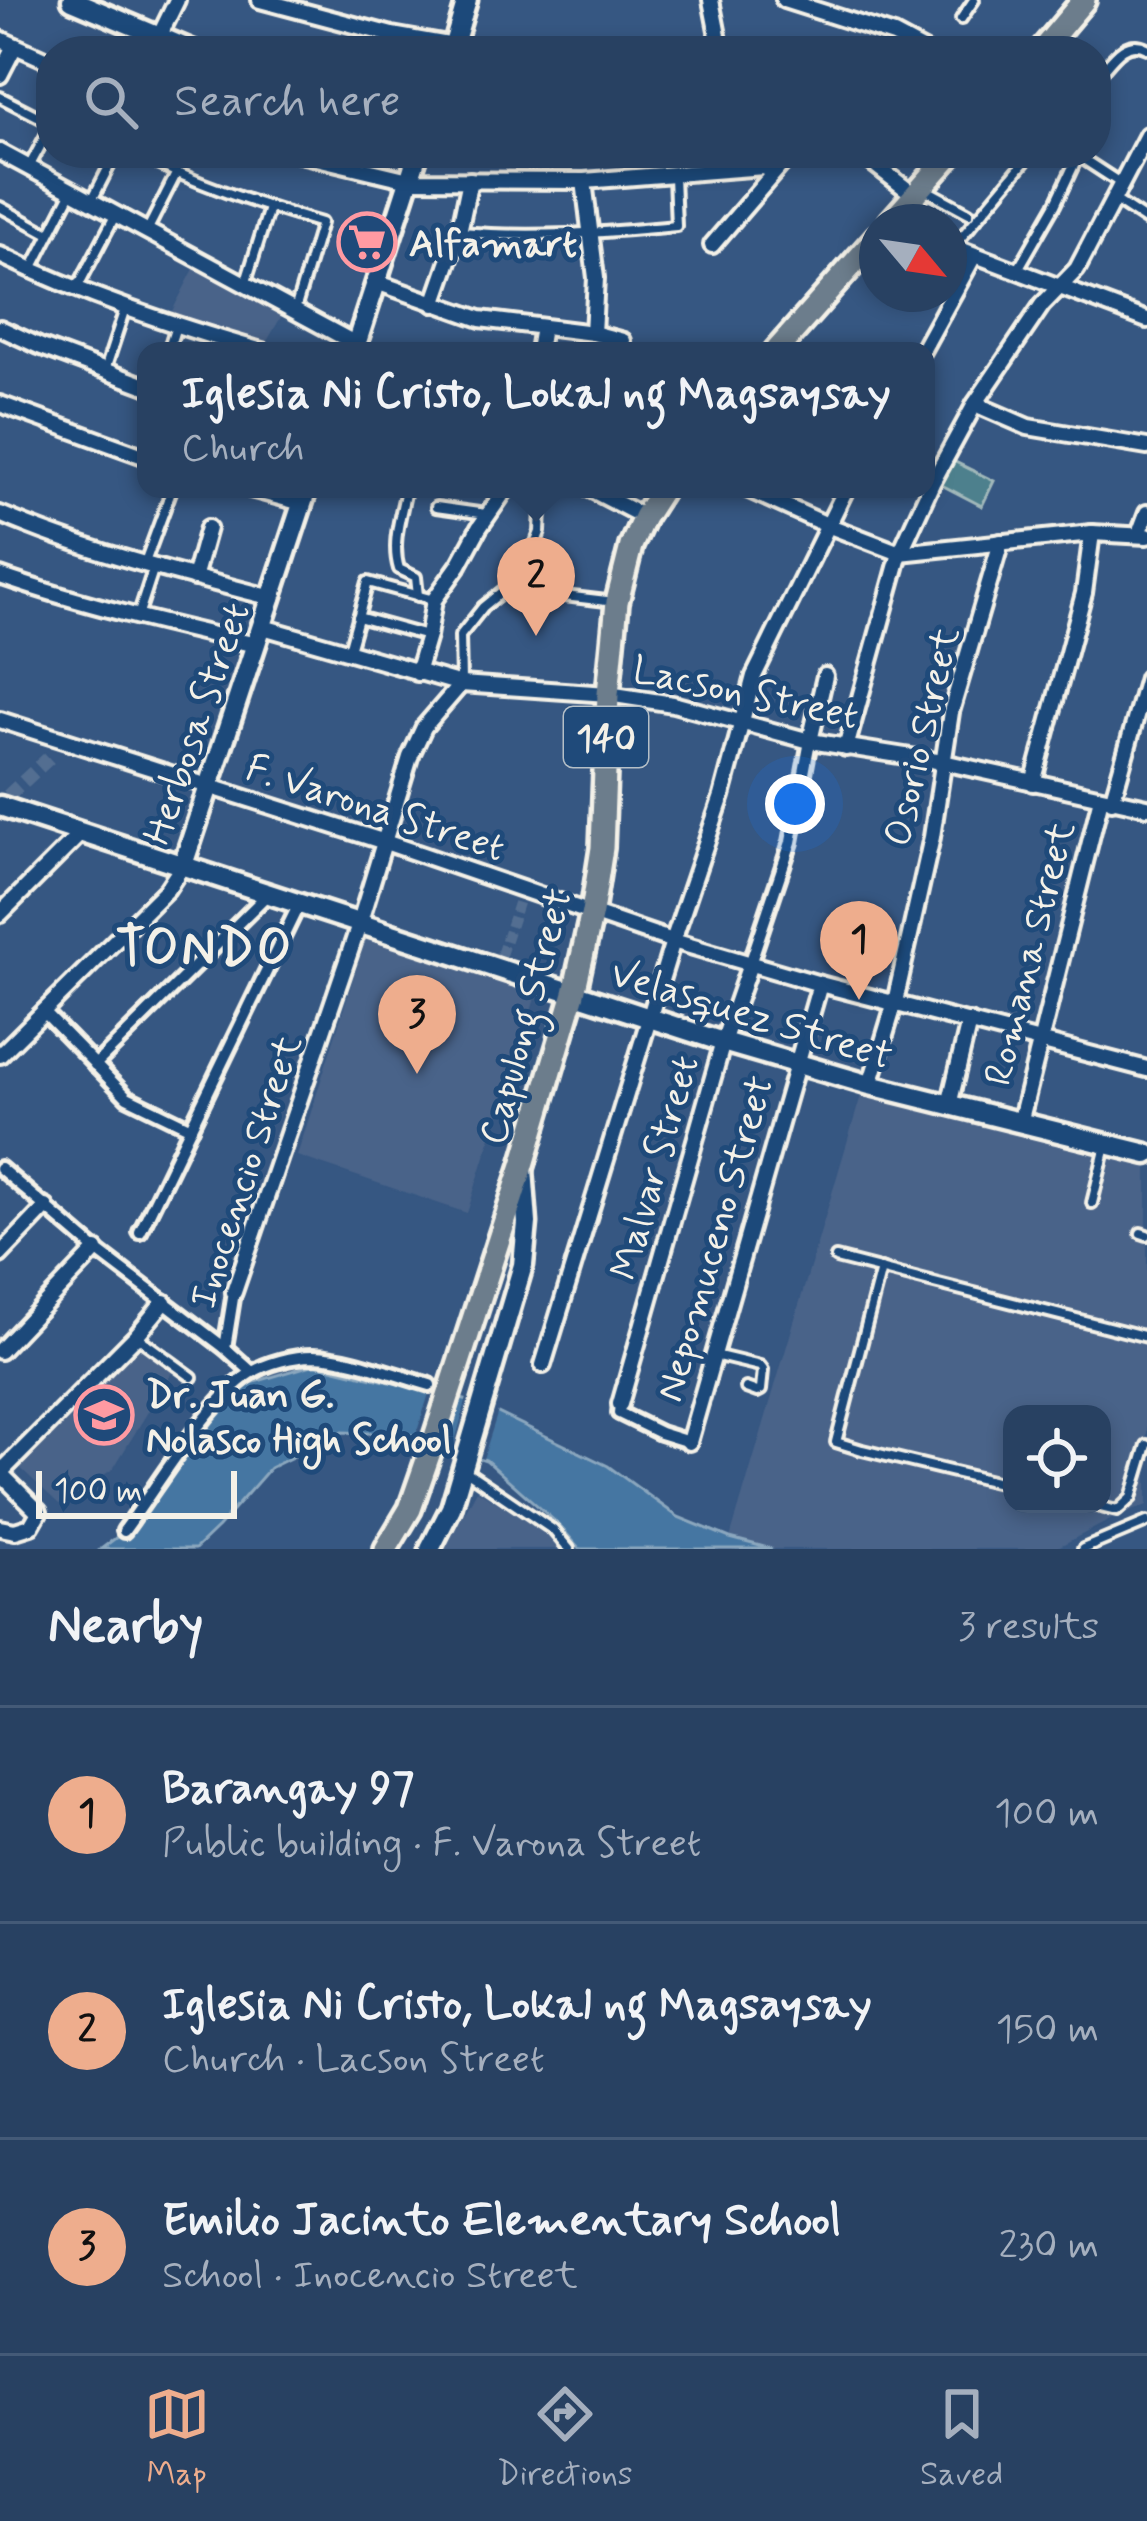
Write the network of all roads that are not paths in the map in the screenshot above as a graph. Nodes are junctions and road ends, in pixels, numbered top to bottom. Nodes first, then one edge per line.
1 (72, 0) edge
2 (177, 0) edge
3 (260, 0) edge
4 (467, 0) edge
5 (710, 0) edge
6 (784, 0) edge
7 (842, 0) edge
8 (974, 0) edge
9 (1084, 0) edge
10 (283, 3) edge
11 (114, 9) edge
12 (836, 16) junction
13 (961, 19) dead end
14 (146, 36) edge
15 (160, 36) edge
16 (397, 36) edge
17 (456, 36) edge
18 (718, 36) edge
19 (896, 36) edge
20 (1054, 36) edge
21 (0, 39) edge
22 (15, 46) junction
23 (1147, 48) edge
24 (36, 55) edge
25 (1111, 61) edge
26 (0, 75) edge
27 (0, 97) edge
28 (36, 117) edge
29 (1145, 141) edge
30 (0, 152) edge
31 (36, 154) edge
32 (29, 168) junction
33 (108, 168) edge
34 (165, 168) edge
35 (359, 168) edge
36 (413, 168) edge
37 (752, 168) edge
38 (776, 168) edge
39 (883, 168) edge
40 (939, 168) edge
41 (1019, 168) edge
42 (1071, 168) edge
43 (1091, 168) edge
44 (176, 174) junction
45 (674, 174) junction
46 (409, 180) junction
47 (470, 180) junction
48 (584, 182) junction
49 (72, 191) junction
50 (918, 191) junction
51 (1117, 191) junction
52 (91, 202) junction
53 (907, 204) edge
54 (0, 208) edge
55 (269, 208) junction
56 (969, 213) dead end
57 (116, 215) junction
58 (1147, 221) edge
59 (967, 228) edge
60 (147, 232) junction
61 (459, 232) junction
62 (49, 234) junction
63 (591, 234) junction
64 (712, 245) dead end
65 (967, 253) edge
66 (0, 255) edge
67 (974, 256) junction
68 (859, 258) edge
69 (32, 270) junction
70 (1016, 272) junction
71 (376, 282) junction
72 (245, 285) junction
73 (1060, 285) junction
74 (76, 289) junction
75 (434, 304) junction
76 (125, 309) junction
77 (295, 312) junction
78 (1147, 320) edge
79 (176, 326) junction
80 (542, 327) junction
81 (0, 328) edge
82 (593, 333) junction
83 (171, 342) edge
84 (231, 342) edge
85 (345, 342) edge
86 (357, 342) edge
87 (540, 342) edge
88 (612, 342) edge
89 (784, 342) edge
90 (927, 342) edge
91 (104, 371) junction
92 (137, 383) edge
93 (0, 404) edge
94 (975, 404) junction
95 (1147, 447) edge
96 (137, 454) edge
97 (935, 477) edge
98 (169, 498) edge
99 (303, 498) edge
100 (404, 498) edge
101 (499, 498) edge
102 (548, 498) edge
103 (607, 498) edge
104 (656, 498) edge
105 (767, 498) edge
106 (841, 498) edge
107 (925, 498) edge
108 (436, 507) dead end
109 (1147, 513) edge
110 (0, 514) edge
111 (487, 514) junction
112 (644, 517) junction
113 (826, 525) junction
114 (208, 529) dead end
115 (1092, 533) junction
116 (1143, 535) edge
117 (1001, 542) junction
118 (900, 553) junction
119 (149, 566) junction
120 (0, 575) edge
121 (194, 578) junction
122 (505, 589) junction
123 (273, 598) junction
124 (426, 598) junction
125 (617, 602) junction
126 (138, 617) junction
127 (358, 617) junction
128 (259, 636) junction
129 (428, 636) junction
130 (348, 651) junction
131 (417, 673) junction
132 (825, 676) dead end
133 (1147, 678) edge
134 (461, 683) junction
135 (608, 694) junction
136 (0, 720) edge
137 (740, 721) junction
138 (66, 741) junction
139 (810, 741) junction
140 (846, 748) junction
141 (50, 757) tunnel mouth
142 (943, 762) junction
143 (1034, 782) junction
144 (210, 786) junction
145 (1107, 800) junction
146 (3, 802) edge
147 (1147, 807) edge
148 (81, 833) junction
149 (385, 842) junction
150 (183, 865) junction
151 (269, 894) junction
152 (298, 904) junction
153 (592, 912) junction
154 (0, 914) edge
155 (359, 923) junction
156 (673, 941) junction
157 (750, 964) junction
158 (820, 984) junction
159 (574, 993) junction
160 (895, 1002) junction
161 (44, 1012) junction
162 (651, 1019) junction
163 (969, 1022) junction
164 (1040, 1041) junction
165 (723, 1042) junction
166 (0, 1055) edge
167 (797, 1064) junction
168 (95, 1065) junction
169 (1147, 1069) edge
170 (870, 1084) junction
171 (949, 1105) junction
172 (1020, 1123) junction
173 (191, 1128) junction
174 (1106, 1144) junction
175 (1147, 1154) edge
176 (523, 1165) junction
177 (0, 1168) edge
178 (1092, 1203) dead end
179 (46, 1207) junction
180 (140, 1232) dead end
181 (96, 1250) junction
182 (0, 1255) edge
183 (836, 1258) dead end
184 (881, 1269) junction
185 (234, 1292) joint
186 (164, 1302) junction
187 (136, 1336) junction
188 (1147, 1337) edge
189 (225, 1348) junction
190 (0, 1351) edge
191 (713, 1354) junction
192 (544, 1365) dead end
193 (252, 1372) junction
194 (192, 1377) dead end
195 (746, 1388) dead end
196 (440, 1389) junction
197 (620, 1404) joint
198 (689, 1442) joint
199 (1147, 1445) edge
200 (465, 1462) junction
201 (0, 1473) edge
202 (1003, 1484) edge
203 (1111, 1509) edge
204 (1147, 1522) edge
205 (0, 1528) edge
206 (124, 1532) dead end
207 (386, 1549) edge
208 (430, 1549) edge
209 (569, 1549) edge
210 (1083, 1549) edge

1 - 11 street
2 - 15 street
3 - 10 street
4 - 17 street
5 - 18 street
6 - 12 street
7 - 12 street
8 - 13 lane
9 - 20 main road
10 - 16 street
11 - 14 street
12 - 19 street
21 - 22 street
22 - 24 street
22 - 26 street
23 - 25 lane
27 - 28 lane
29 - 51 street
30 - 32 street
31 - 32 lane
32 - 49 street
33 - 52 lane
34 - 44 lane
35 - 46 street
36 - 46 street
37 - 45 street
38 - 64 street
39 - 50 street
40 - 50 main road
41 - 59 lane
42 - 70 lane
43 - 51 lane
44 - 55 lane
44 - 60 lane
45 - 48 street
45 - 63 lane
46 - 47 street
46 - 71 street
47 - 48 street
47 - 61 street
48 - 63 street
49 - 52 street
49 - 62 lane
50 - 53 main road
50 - 56 lane
51 - 58 lane
51 - 73 street
52 - 57 street
54 - 62 lane
55 - 72 lane
55 - 77 lane
57 - 60 street
57 - 74 lane
60 - 72 street
61 - 63 lane
61 - 75 street
62 - 69 lane
63 - 82 street
65 - 67 street
66 - 69 street
67 - 70 street
67 - 90 street
68 - 89 main road
69 - 74 street
70 - 73 street
71 - 75 street
71 - 86 street
72 - 77 street
73 - 78 street
73 - 94 street
74 - 76 street
75 - 80 street
76 - 79 street
76 - 91 lane
77 - 85 street
79 - 83 lane
79 - 84 street
80 - 82 street
80 - 87 street
81 - 91 street
82 - 88 street
91 - 92 street
93 - 96 street
94 - 95 street
94 - 97 street
98 - 119 lane
99 - 123 street, Herbosa Street
100 - 124 lane
101 - 111 street
102 - 122 lane
103 - 112 street
104 - 112 main road, Capulong Street / 140
105 - 113 street
106 - 113 street
107 - 118 street
108 - 111 lane
109 - 116 street
110 - 119 street
111 - 124 street
112 - 125 main road, Capulong Street / 140
113 - 118 street
113 - 137 street
114 - 121 street
115 - 116 street
115 - 117 street
115 - 143 street
117 - 118 street
117 - 142 street, Osorio Street
118 - 140 street
119 - 121 street
119 - 126 lane
120 - 126 street, Lacson Street
121 - 123 street
122 - 125 lane
122 - 134 lane
123 - 128 street, Herbosa Street
124 - 127 lane
124 - 129 street
125 - 135 main road, Capulong Street / 140
126 - 128 street, Lacson Street
127 - 129 lane
127 - 130 lane
128 - 130 street, Lacson Street
128 - 144 street, Herbosa Street
129 - 131 street
130 - 131 street, Lacson Street
131 - 134 street, Lacson Street
132 - 139 street
133 - 145 street, Romana Street
134 - 135 street, Lacson Street
134 - 149 street, Inocencio Street
135 - 137 street, Lacson Street
135 - 153 main road, Capulong Street / 140
136 - 138 street, F. Varona Street
137 - 139 street, Lacson Street
137 - 156 street
138 - 141 street
138 - 144 street, F. Varona Street
139 - 140 street, Lacson Street
139 - 157 street, Malvar Street
140 - 142 street, Lacson Street
142 - 143 street, Lacson Street
142 - 160 street, Osorio Street
143 - 145 street, Lacson Street
144 - 149 street, F. Varona Street
144 - 150 street, Herbosa Street
145 - 147 street, Lacson Street
145 - 164 street, Romana Street
146 - 148 street, Velasquez Street
148 - 150 street, Velasquez Street
148 - 154 street
149 - 153 street, F. Varona Street
149 - 155 street, Inocencio Street
150 - 151 street, Velasquez Street
150 - 161 street, Herbosa Street
151 - 152 street, Velasquez Street
151 - 168 street
152 - 155 street, Velasquez Street
152 - 173 street
153 - 156 street, F. Varona Street
153 - 159 main road, Capulong Street / 140
155 - 159 street, Velasquez Street
155 - 185 street, Inocencio Street
156 - 157 street, F. Varona Street
156 - 162 street
157 - 158 street, F. Varona Street
157 - 165 street, Malvar Street
158 - 160 street, F. Varona Street
158 - 167 street, Nepomuceno Street
159 - 162 street, Velasquez Street
159 - 176 main road, Capulong Street / 140
160 - 163 street, F. Varona Street
160 - 170 street, Osorio Street
161 - 166 street, Herbosa Street
161 - 168 street
162 - 165 street, Velasquez Street
162 - 192 street
163 - 164 street, F. Varona Street
163 - 171 street
164 - 169 street, F. Varona Street
164 - 172 street, Romana Street
165 - 167 street, Velasquez Street
165 - 197 street, Malvar Street
167 - 170 street, Velasquez Street
167 - 191 street, Nepomuceno Street
168 - 173 street
170 - 171 street, Velasquez Street
171 - 172 street, Velasquez Street
172 - 174 street, Velasquez Street
173 - 180 street
174 - 175 street, Velasquez Street
174 - 178 lane
176 - 196 main road, Capulong Street / 140
176 - 200 street
177 - 179 street
179 - 181 street
179 - 182 street
181 - 186 street
181 - 190 street
183 - 184 lane
184 - 188 lane
184 - 202 lane
185 - 189 street, Inocencio Street
186 - 187 street
186 - 189 street
187 - 194 lane
187 - 201 street
189 - 193 street
191 - 195 lane
191 - 198 street, Nepomuceno Street
193 - 196 street
193 - 206 street
196 - 207 main road, Capulong Street / 140
197 - 198 street
199 - 203 lane
200 - 208 street
200 - 209 lane
201 - 205 street
204 - 210 lane

